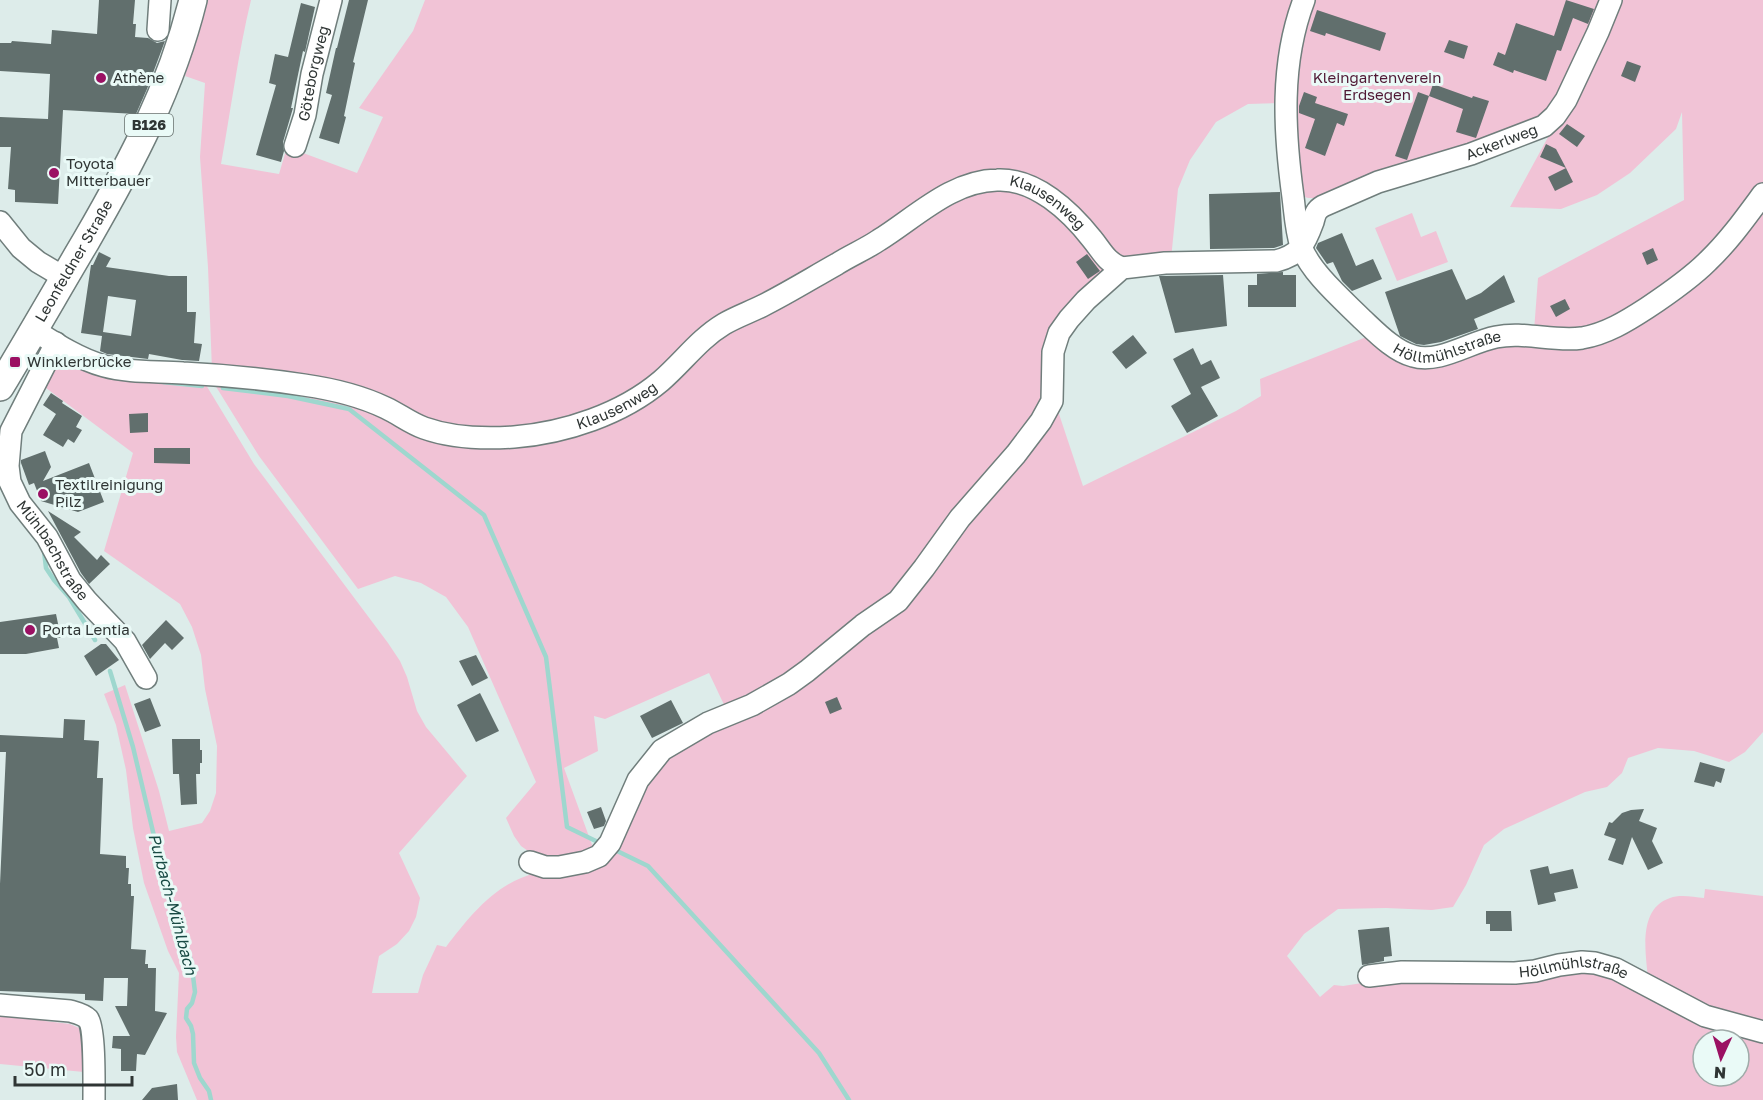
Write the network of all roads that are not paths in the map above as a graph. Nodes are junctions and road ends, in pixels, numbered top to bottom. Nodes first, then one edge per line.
1 (160, 0) edge
2 (193, 0) edge
3 (331, 0) edge
4 (1304, 0) edge
5 (1611, 0) edge
6 (158, 30) dead end
7 (295, 146) dead end
8 (1763, 194) edge
9 (1293, 202) junction
10 (1323, 206) junction
11 (0, 222) edge
12 (1301, 247) junction
13 (1122, 268) junction
14 (64, 278) junction
15 (45, 337) junction
16 (0, 387) edge
17 (146, 678) dead end
18 (530, 862) dead end
19 (1369, 976) dead end
20 (0, 1005) edge
21 (1763, 1032) edge
22 (94, 1100) edge

1 - 6 street
2 - 14 main road, Leonfeldner Straße / B126
3 - 7 street, Göteborgweg
4 - 9 street, Höllmühlstraße
5 - 10 street, Ackerlweg
8 - 12 street, Höllmühlstraße
9 - 10 street
9 - 12 street, Höllmühlstraße
10 - 12 street
11 - 14 street
12 - 13 street
13 - 15 street, Klausenweg
13 - 18 street
14 - 15 main road, Leonfeldner Straße / B126
15 - 16 main road, Leonfeldner Straße / B126
15 - 17 street, Mühlbachstraße
19 - 21 street, Höllmühlstraße
20 - 22 street

